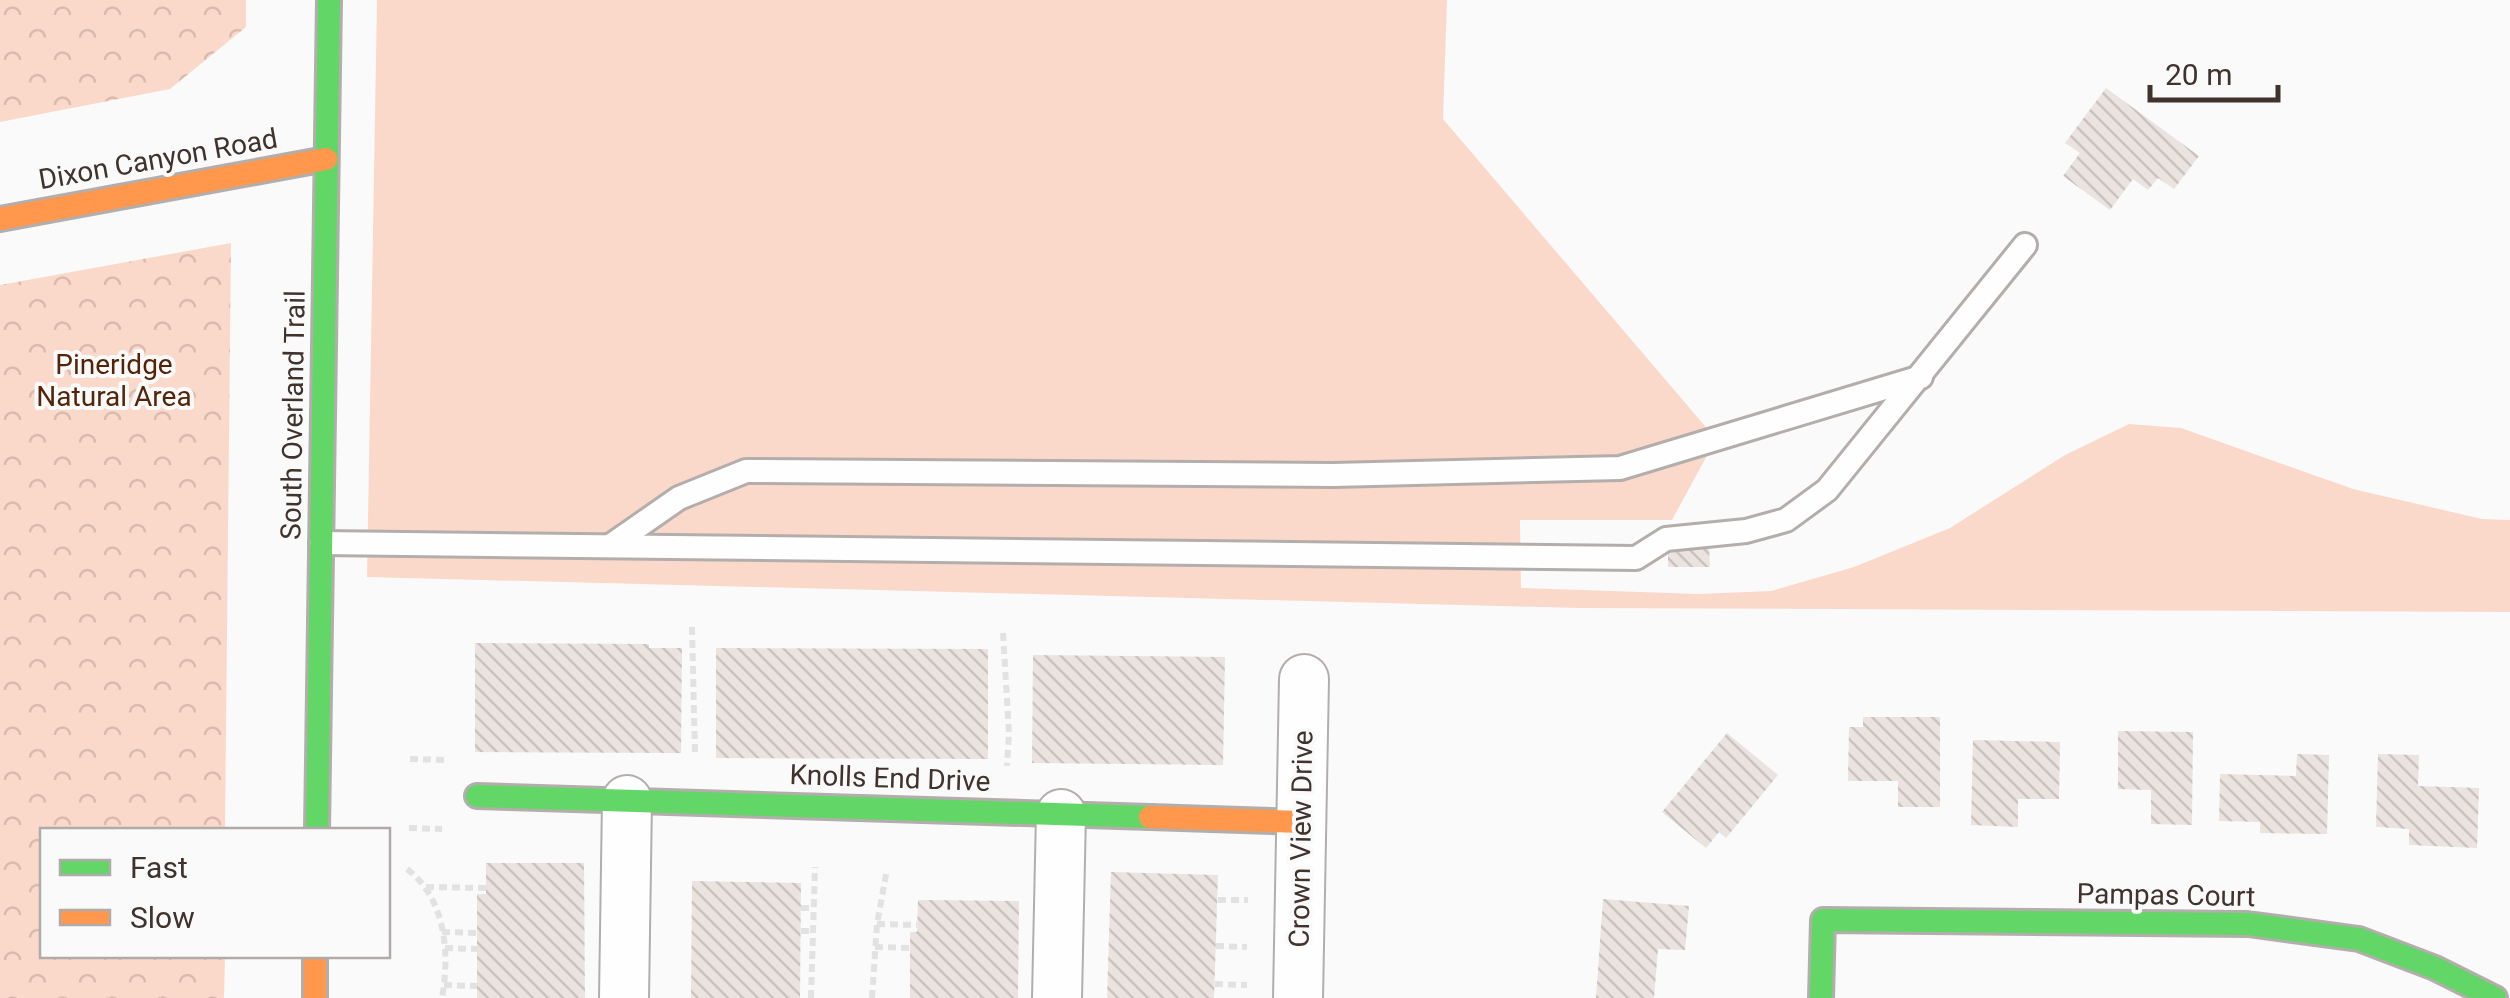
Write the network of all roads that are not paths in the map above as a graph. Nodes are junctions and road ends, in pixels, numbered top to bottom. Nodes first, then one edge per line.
1 (329, 0) edge
2 (326, 159) junction
3 (0, 218) edge
4 (2025, 246) dead end
5 (1921, 377) junction
6 (321, 543) junction
7 (610, 546) junction
8 (1304, 679) dead end
9 (477, 796) dead end
10 (626, 800) junction
11 (1061, 814) junction
12 (1301, 822) junction
13 (317, 828) edge
14 (315, 958) edge
15 (315, 998) edge
16 (624, 998) edge
17 (1057, 998) edge
18 (1298, 998) edge
19 (1821, 998) edge
20 (2494, 998) edge

1 - 2 street, South Overland Trail
2 - 3 street, Dixon Canyon Road
2 - 6 street, South Overland Trail
4 - 5 lane
5 - 7 lane
5 - 7 lane
6 - 7 lane
6 - 13 street, South Overland Trail
8 - 12 street, Crown View Drive
9 - 10 street, Knolls End Drive
10 - 11 street, Knolls End Drive
10 - 16 street
11 - 12 street, Knolls End Drive
11 - 17 street
12 - 18 street, Crown View Drive
14 - 15 street
19 - 20 street, Pampas Court

